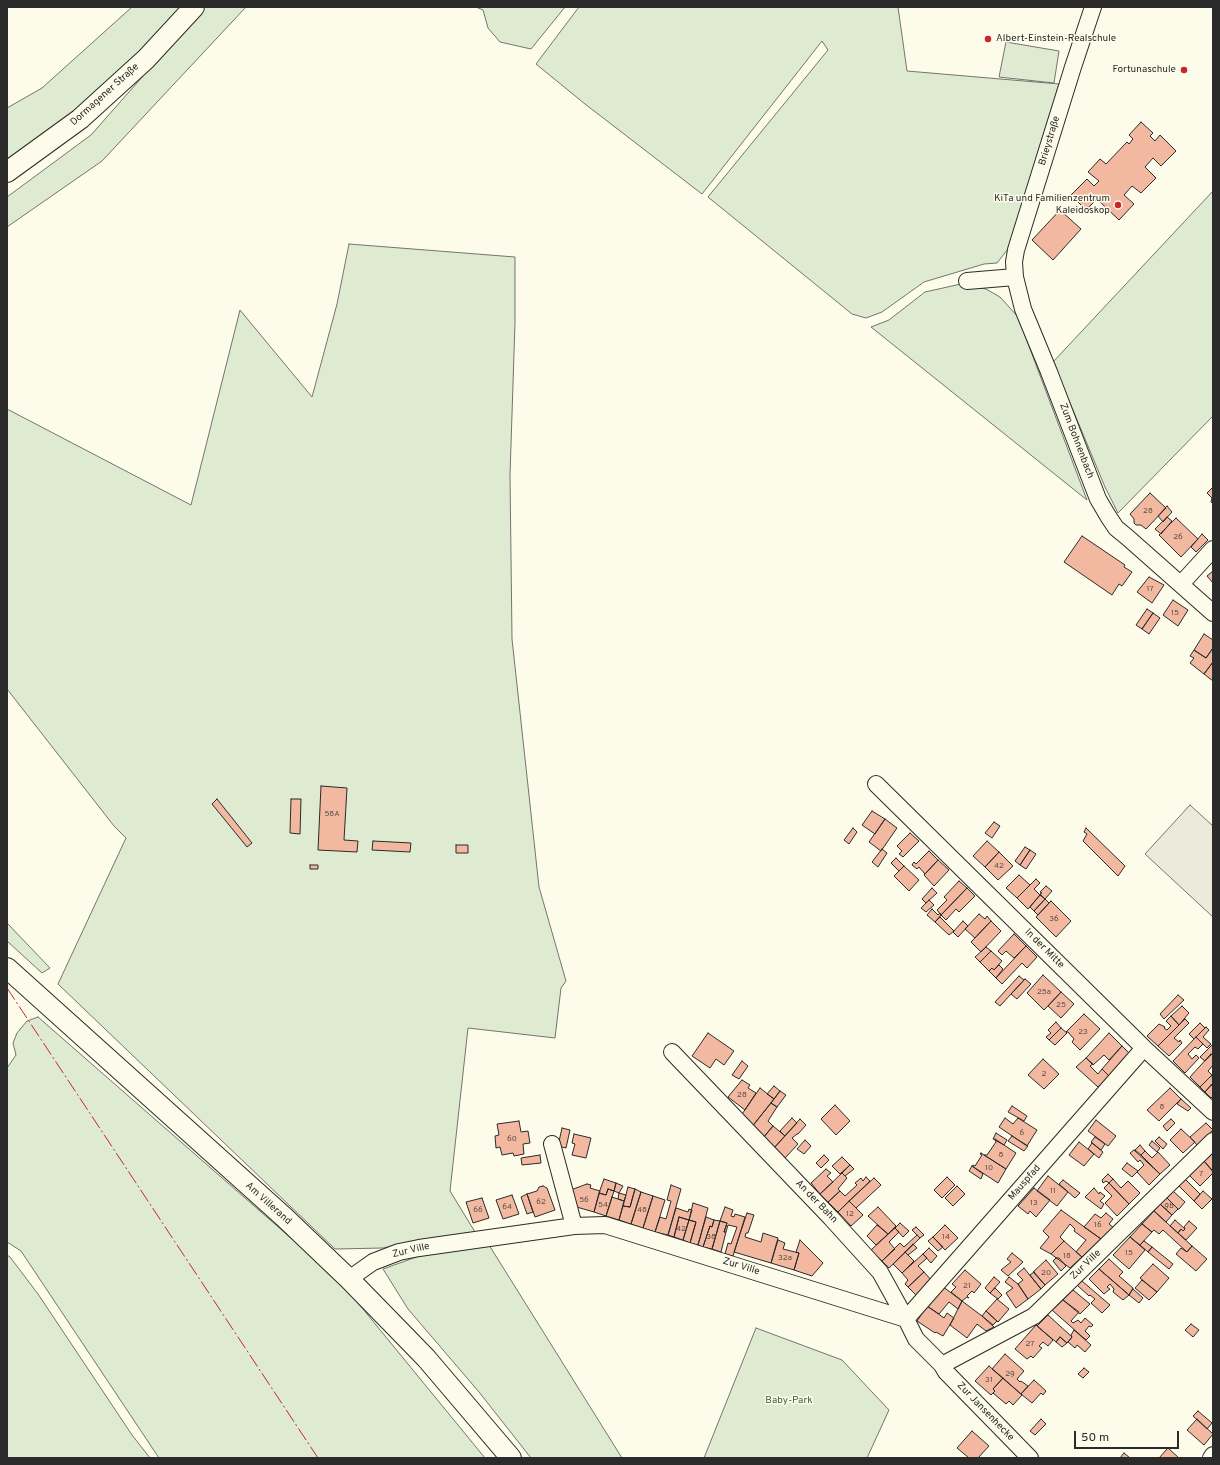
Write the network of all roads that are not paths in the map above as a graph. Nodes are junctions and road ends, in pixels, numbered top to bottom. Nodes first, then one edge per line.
1 (194, 7) edge
2 (1094, 7) edge
3 (7, 172) edge
4 (1015, 277) junction
5 (966, 281) dead end
6 (1213, 549) edge
7 (1181, 584) junction
8 (1213, 613) edge
9 (876, 784) dead end
10 (7, 968) edge
11 (1144, 1048) junction
12 (672, 1052) dead end
13 (1213, 1112) edge
14 (1213, 1141) edge
15 (552, 1144) dead end
16 (574, 1226) junction
17 (349, 1279) junction
18 (906, 1319) junction
19 (942, 1365) junction
20 (1213, 1455) edge
21 (511, 1458) edge
22 (1030, 1458) edge
23 (1211, 1458) edge

1 - 3 main road, Dormagener Straße
2 - 4 street, Brieystraße
4 - 5 street
4 - 7 street, Zum Bohnenbach
6 - 7 street
7 - 8 street, Zum Bohnenbach
9 - 11 street, In der Mitte
10 - 17 main road, Am Villerand
11 - 13 street, In der Mitte
11 - 18 street, Mauspfad
12 - 18 street, An der Bahn
14 - 19 street, Zur Ville
15 - 16 street
16 - 17 street, Zur Ville
16 - 18 street, Zur Ville
17 - 21 main road, Am Villerand
18 - 19 street, An der Bahn
19 - 22 street, Zur Jansenhecke
20 - 23 street

